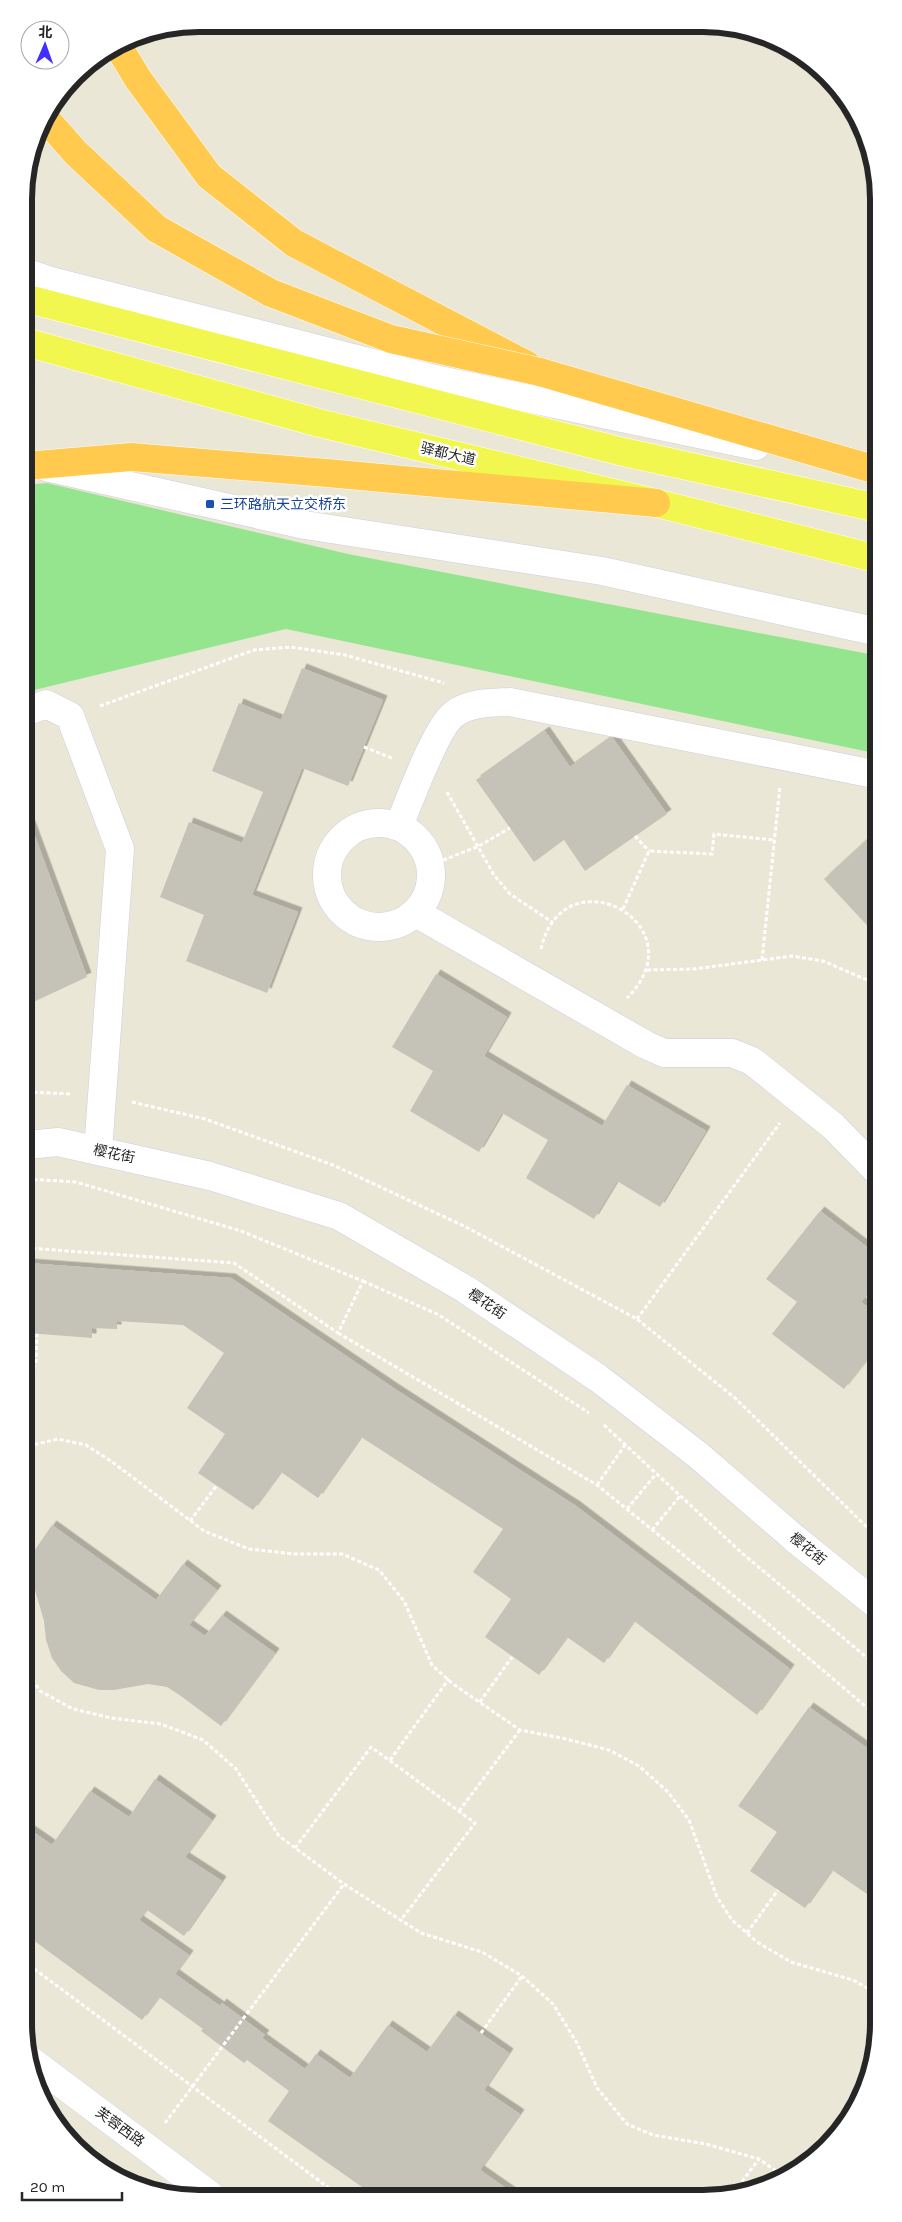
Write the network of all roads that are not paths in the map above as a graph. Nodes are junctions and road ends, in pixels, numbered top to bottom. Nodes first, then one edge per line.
1 (122, 52) edge
2 (51, 124) edge
3 (33, 275) edge
4 (33, 300) edge
5 (33, 344) edge
6 (540, 372) junction
7 (33, 464) edge
8 (33, 465) edge
9 (870, 468) edge
10 (870, 468) edge
11 (656, 503) junction
12 (870, 506) edge
13 (870, 557) edge
14 (870, 630) edge
15 (33, 709) edge
16 (870, 773) edge
17 (398, 826) junction
18 (416, 913) junction
19 (32, 1144) edge
20 (98, 1151) junction
21 (869, 1163) edge
22 (869, 1598) edge
23 (38, 2066) edge
24 (203, 2190) edge

1 - 6 highway, bridge
2 - 6 highway, bridge
3 - 10 street
4 - 12 main road
5 - 11 main road, 驿都大道
6 - 9 highway, bridge
7 - 14 street
8 - 11 highway, bridge
11 - 13 main road, 驿都大道
15 - 20 street
16 - 17 street
17 - 18 street
17 - 18 street
18 - 21 street
19 - 20 street, 樱花街
20 - 22 street, 樱花街
23 - 24 street, 芙蓉西路

